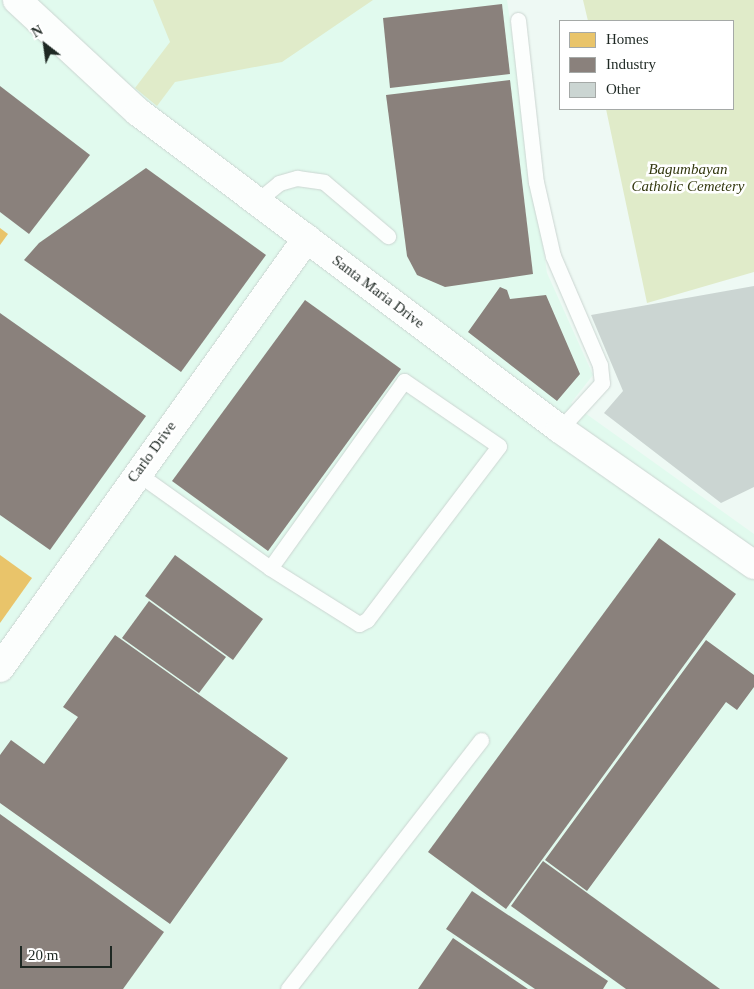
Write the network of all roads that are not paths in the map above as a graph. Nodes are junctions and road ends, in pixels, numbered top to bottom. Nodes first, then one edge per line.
1 (17, 0) edge
2 (518, 20) dead end
3 (257, 201) junction
4 (388, 236) dead end
5 (307, 238) junction
6 (560, 429) junction
7 (137, 473) junction
8 (754, 565) edge
9 (270, 568) junction
10 (0, 668) edge
11 (481, 740) dead end
12 (288, 989) edge

1 - 3 street, Santa Maria Drive
2 - 6 lane
3 - 4 lane
3 - 5 street, Santa Maria Drive
5 - 6 street, Santa Maria Drive
5 - 7 street, Carlo Drive
6 - 8 street, Santa Maria Drive
7 - 9 lane
7 - 10 street, Carlo Drive
9 - 9 lane
11 - 12 lane

